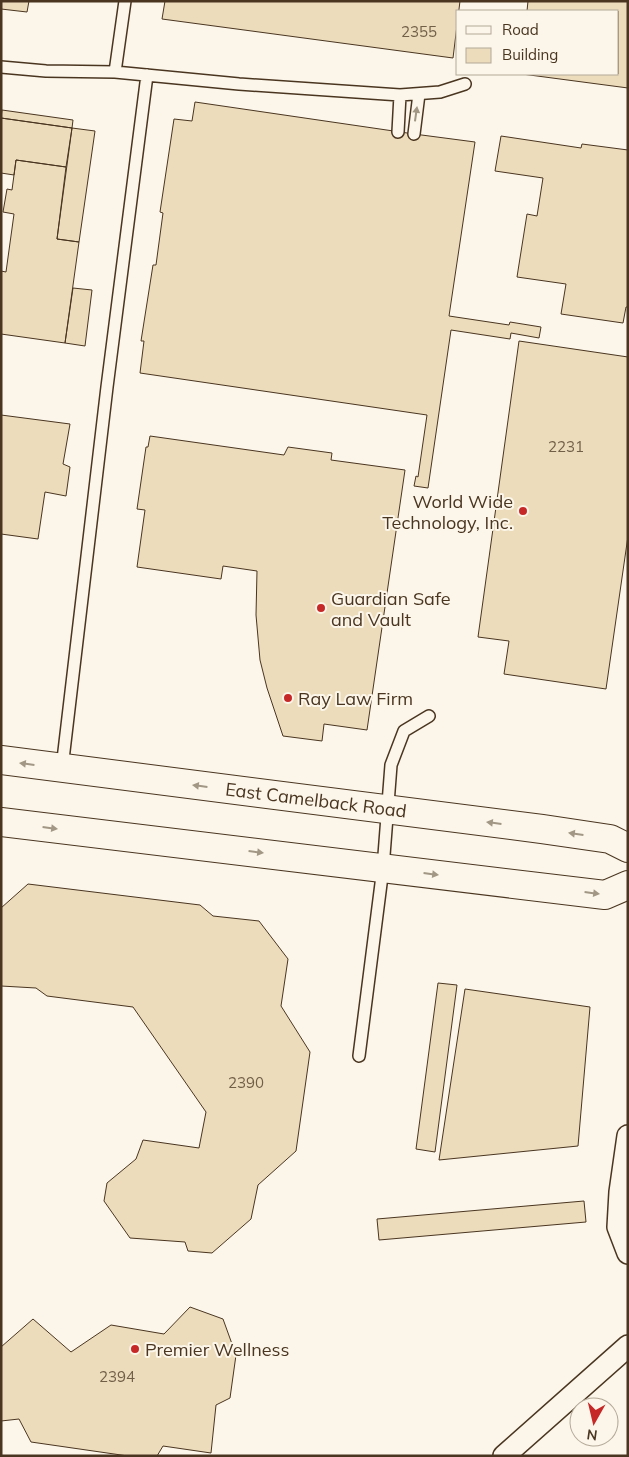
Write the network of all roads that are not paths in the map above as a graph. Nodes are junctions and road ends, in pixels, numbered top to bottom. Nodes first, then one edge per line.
1 (124, 1) edge
2 (1, 67) edge
3 (115, 72) junction
4 (147, 75) junction
5 (465, 84) dead end
6 (419, 94) junction
7 (400, 95) junction
8 (398, 132) dead end
9 (414, 134) dead end
10 (429, 716) dead end
11 (1, 760) edge
12 (62, 768) junction
13 (387, 809) junction
14 (1, 822) edge
15 (628, 848) edge
16 (383, 868) junction
17 (628, 885) edge
18 (359, 1056) dead end
19 (628, 1136) edge
20 (628, 1253) edge
21 (628, 1346) edge
22 (504, 1456) edge

1 - 3 lane
2 - 3 lane
3 - 4 lane
4 - 7 lane
4 - 12 lane
5 - 6 lane
6 - 7 lane
9 -> 6 lane
7 - 8 lane
10 - 13 lane
12 -> 11 main road, East Camelback Road
13 -> 12 main road, East Camelback Road
15 -> 13 main road, East Camelback Road
13 - 16 lane
14 -> 16 main road
16 -> 17 main road
16 - 18 lane
19 - 20 street
21 - 22 street

